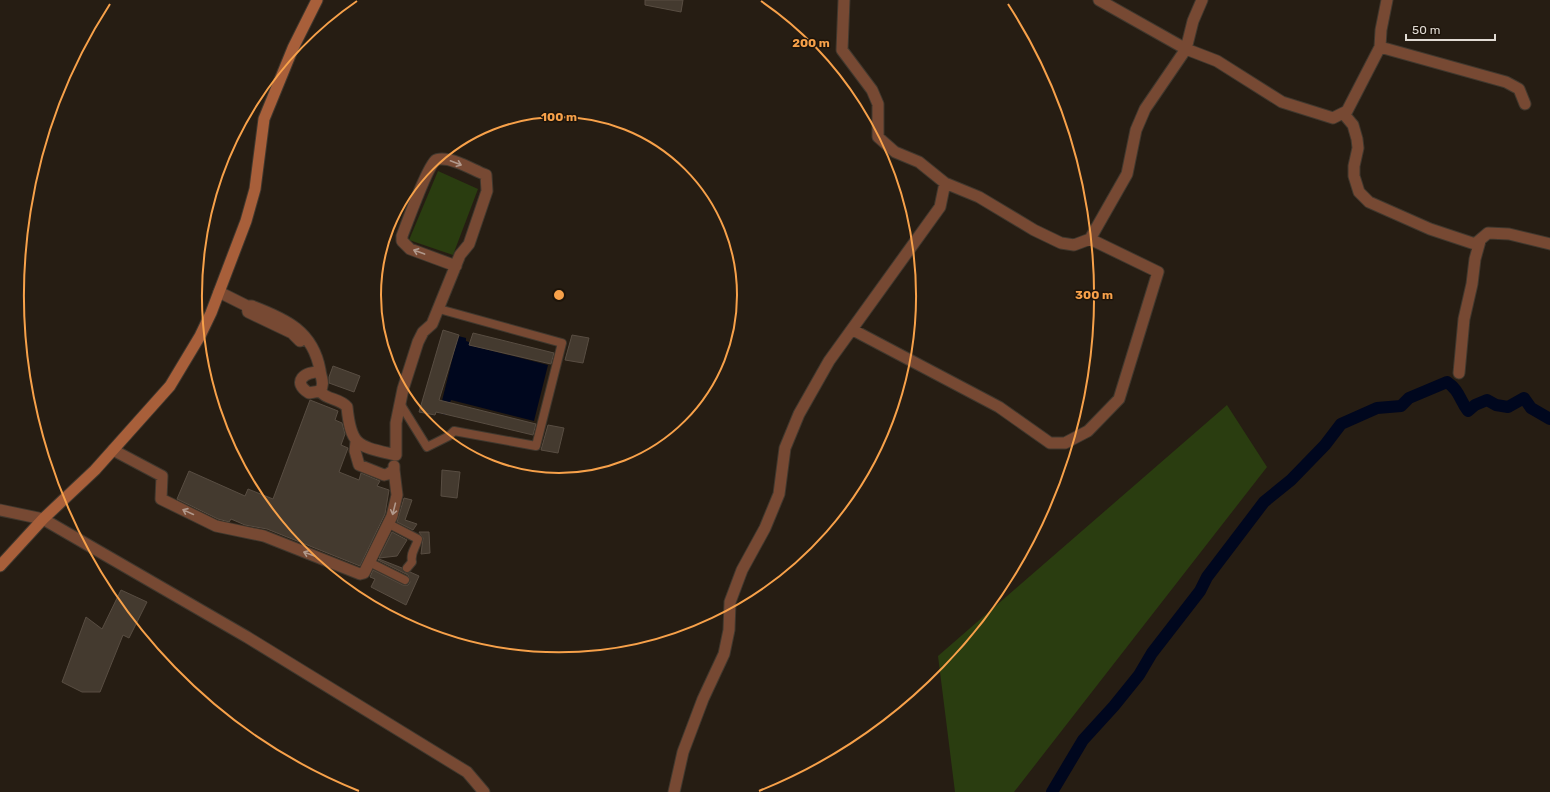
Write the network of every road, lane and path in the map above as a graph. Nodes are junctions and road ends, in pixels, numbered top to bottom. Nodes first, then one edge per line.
1 (317, 0) edge
2 (844, 0) edge
3 (1099, 0) edge
4 (1202, 0) edge
5 (1387, 0) edge
6 (1380, 47) junction
7 (1186, 49) junction
8 (1525, 104) dead end
9 (1343, 113) junction
10 (945, 183) junction
11 (1090, 239) junction
12 (1480, 241) junction
13 (1550, 244) edge
14 (456, 266) junction
15 (219, 292) junction
16 (439, 309) junction
17 (853, 330) junction
18 (320, 372) junction
19 (1459, 373) dead end
20 (320, 391) junction
21 (401, 405) junction
22 (356, 442) junction
23 (112, 450) junction
24 (396, 456) junction
25 (394, 470) junction
26 (0, 510) edge
27 (43, 519) junction
28 (389, 524) junction
29 (369, 562) junction
30 (0, 566) edge
31 (407, 568) dead end
32 (405, 580) dead end
33 (484, 792) edge
34 (674, 792) edge

1 - 15 main road
2 - 10 street
3 - 7 street
4 - 7 street
5 - 6 street
6 - 8 street
6 - 9 street
7 - 9 street
7 - 11 street
9 - 12 street
10 - 11 street
10 - 17 street
11 - 17 street
12 - 13 street
12 - 19 street
14 -> 14 street
14 - 16 street
15 - 18 street
15 - 23 main road
16 - 21 street
16 - 21 street
17 - 34 street
18 - 20 street
18 - 20 street
20 - 22 street
21 - 24 street
22 - 24 street
22 - 25 street
23 - 27 main road
29 -> 23 street
24 - 25 street
25 -> 28 street
26 - 27 street
27 - 30 main road
27 - 33 street
28 - 29 street
28 - 31 street
29 - 32 street

